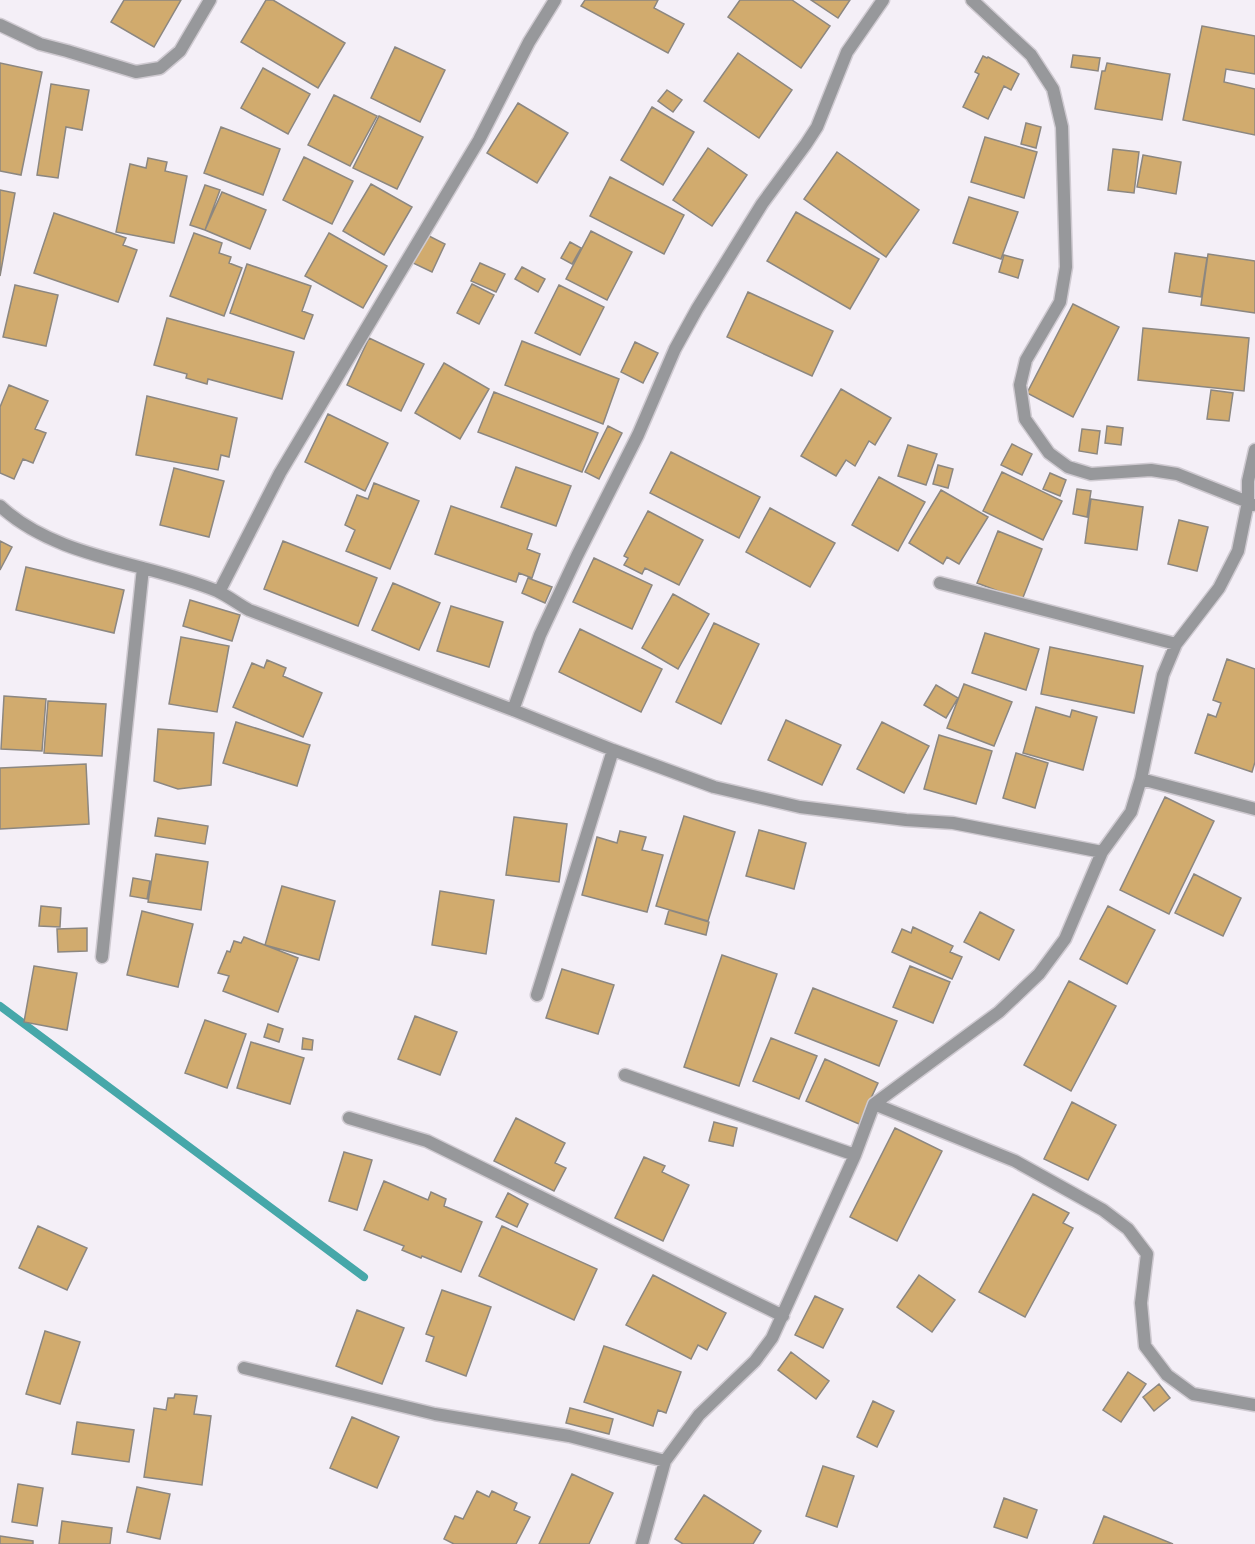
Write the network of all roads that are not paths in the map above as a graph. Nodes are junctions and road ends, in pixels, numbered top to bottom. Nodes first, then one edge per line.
1 (210, 0) edge
2 (555, 0) edge
3 (882, 0) edge
4 (972, 0) edge
5 (0, 25) edge
6 (1255, 450) edge
7 (1251, 504) edge
8 (0, 506) edge
9 (144, 568) junction
10 (940, 583) dead end
11 (219, 592) junction
12 (1176, 644) junction
13 (513, 710) junction
14 (613, 750) junction
15 (1141, 779) junction
16 (1255, 809) edge
17 (1102, 852) junction
18 (102, 957) dead end
19 (537, 996) dead end
20 (625, 1075) dead end
21 (874, 1104) junction
22 (349, 1118) dead end
23 (855, 1155) junction
24 (783, 1316) junction
25 (244, 1368) dead end
26 (1255, 1406) edge
27 (665, 1461) junction
28 (642, 1544) edge

1 - 5 street
2 - 11 street
3 - 13 street
4 - 7 street
6 - 7 street
7 - 12 street
8 - 9 street
9 - 11 street
9 - 18 street
10 - 12 street
11 - 13 street
12 - 15 street
13 - 14 street
14 - 17 street
14 - 19 street
15 - 16 street
15 - 17 street
17 - 21 street
20 - 23 street
21 - 23 street
21 - 26 street
22 - 24 street
23 - 24 street
24 - 27 street
25 - 27 street
27 - 28 street

